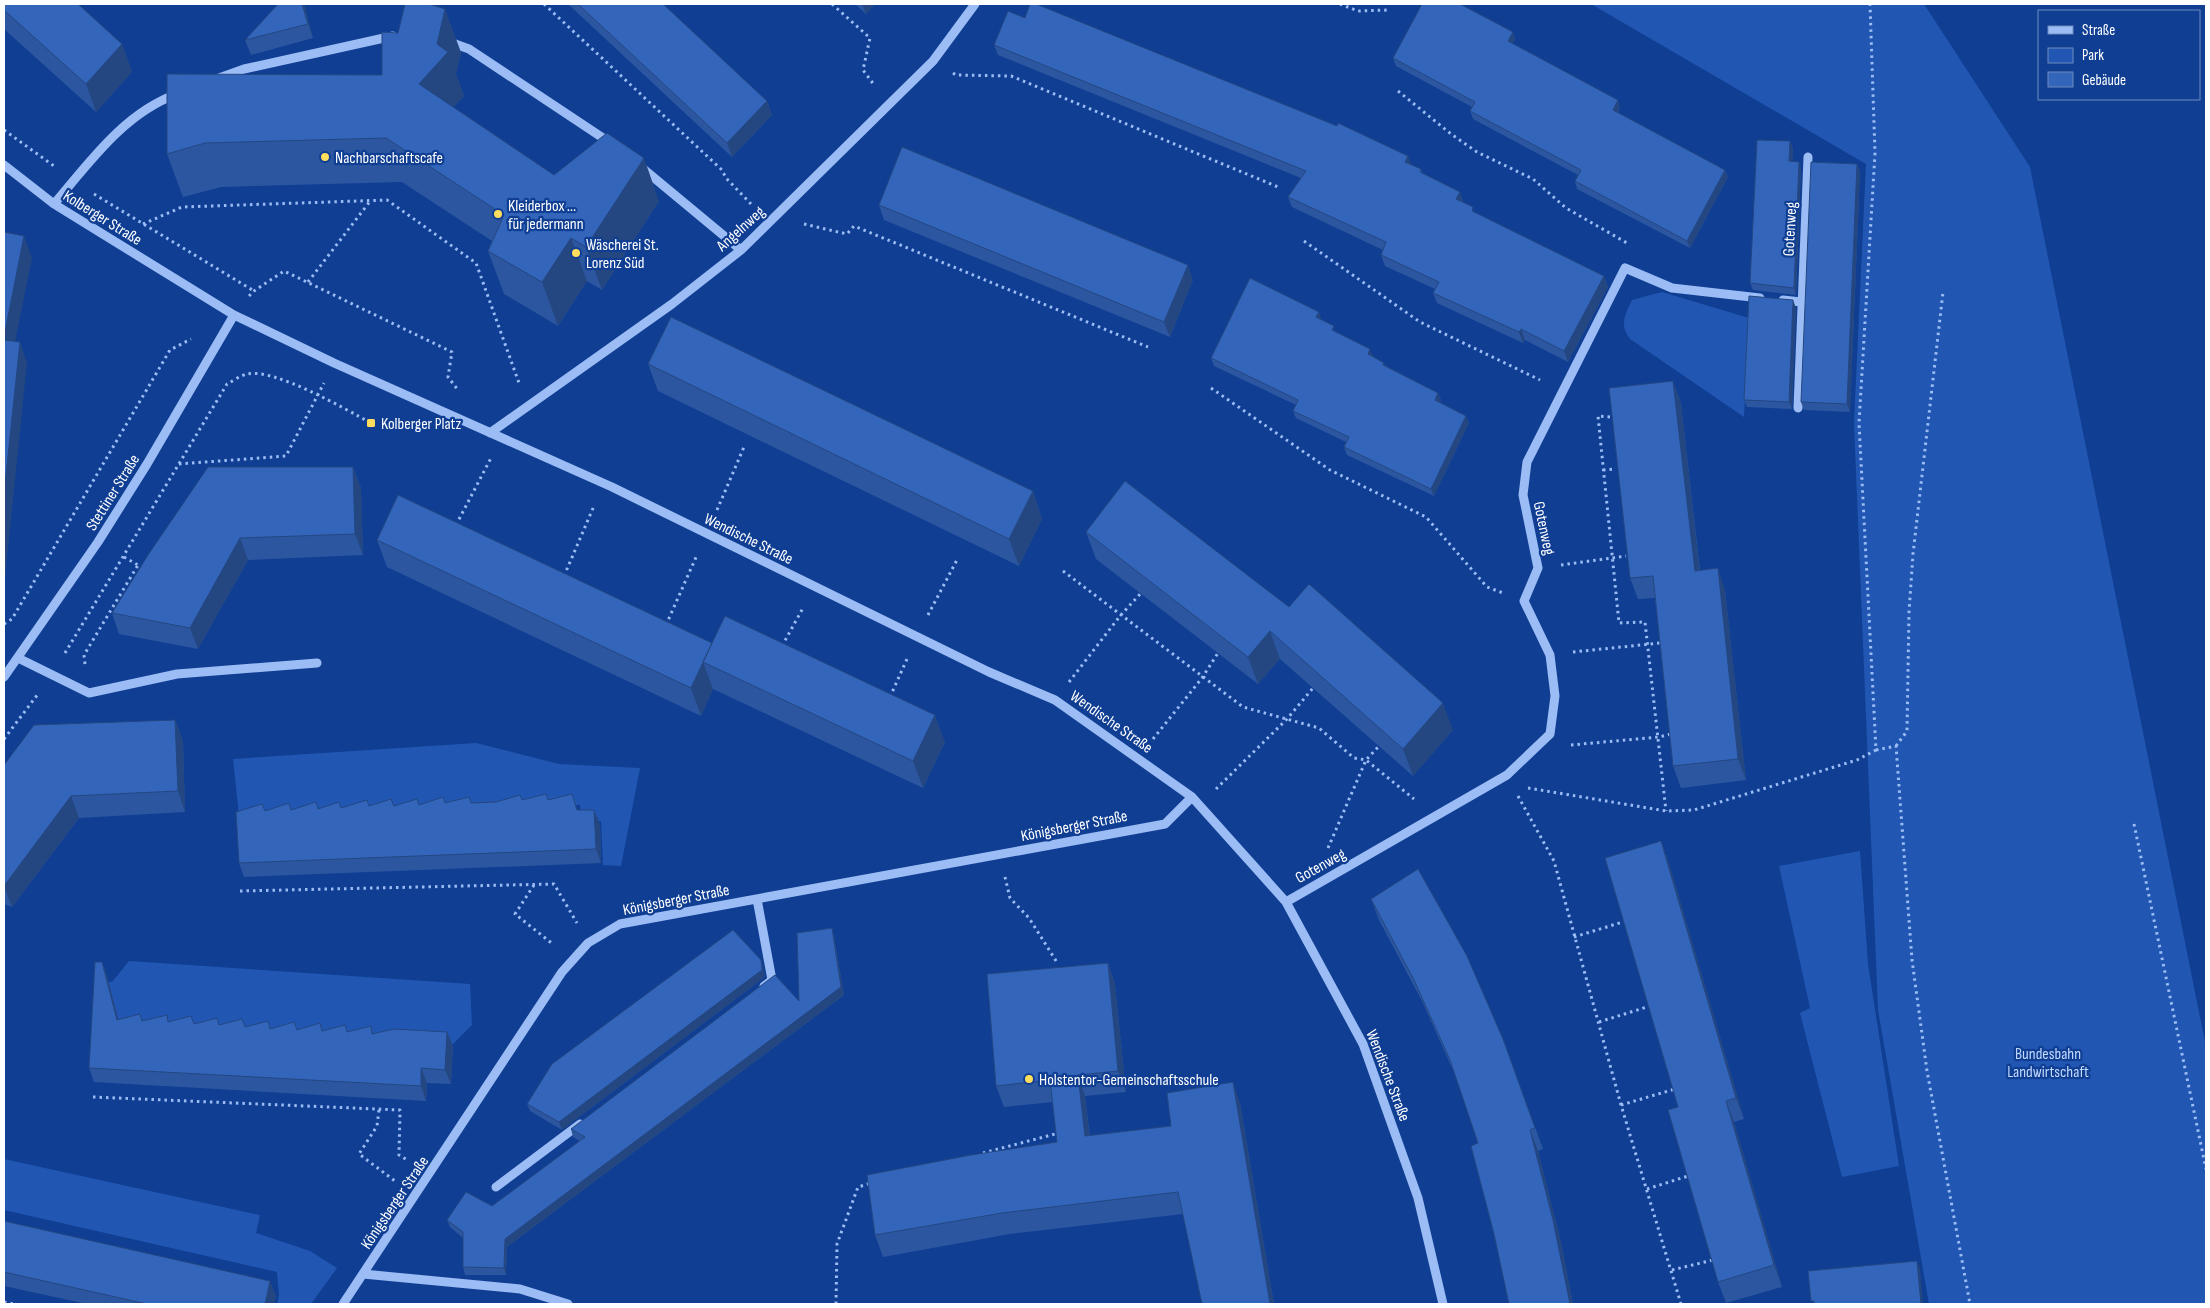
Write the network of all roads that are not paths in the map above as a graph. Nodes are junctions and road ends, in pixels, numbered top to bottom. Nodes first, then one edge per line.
1 (975, 4) edge
2 (404, 34) edge
3 (436, 38) edge
4 (208, 82) edge
5 (190, 89) edge
6 (618, 148) edge
7 (1808, 157) dead end
8 (632, 160) edge
9 (4, 165) edge
10 (54, 204) junction
11 (742, 250) junction
12 (1801, 302) junction
13 (234, 315) junction
14 (1798, 408) dead end
15 (490, 433) junction
16 (18, 658) junction
17 (317, 663) dead end
18 (4, 677) edge
19 (1192, 797) junction
20 (758, 899) junction
21 (1286, 902) junction
22 (756, 992) edge
23 (591, 1116) edge
24 (496, 1187) dead end
25 (363, 1274) junction
26 (343, 1304) edge
27 (568, 1304) edge
28 (1444, 1304) edge

1 - 11 street, Angelnweg
2 - 4 street
3 - 6 street
5 - 10 street
7 - 12 street, Gotenweg
8 - 11 street
9 - 10 street, Kolberger Straße
10 - 13 street, Kolberger Straße
11 - 15 street, Angelnweg
12 - 14 street, Gotenweg
12 - 21 street, Gotenweg
13 - 15 street
13 - 16 street, Stettiner Straße
15 - 19 street, Wendische Straße
16 - 17 street
16 - 18 street, Stettiner Straße
19 - 20 street, Königsberger Straße
19 - 21 street, Wendische Straße
20 - 22 street
20 - 25 street, Königsberger Straße
21 - 28 street, Wendische Straße
23 - 24 street
25 - 26 street, Königsberger Straße
25 - 27 street

